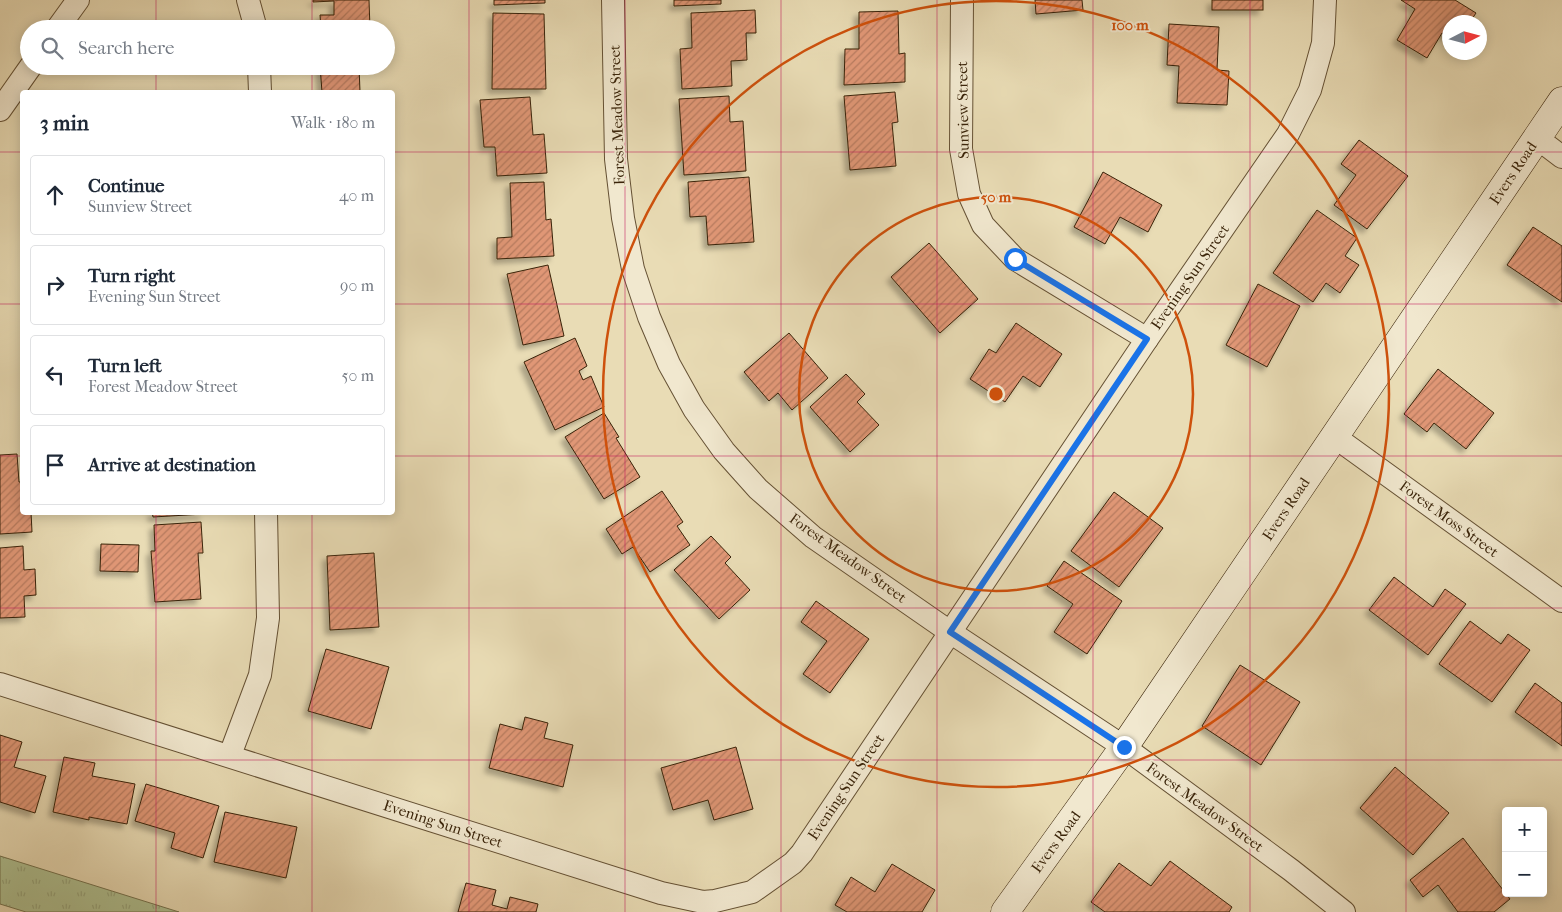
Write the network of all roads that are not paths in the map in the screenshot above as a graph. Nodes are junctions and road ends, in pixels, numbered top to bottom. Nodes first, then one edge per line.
1 (78, 0) edge
2 (248, 0) edge
3 (613, 0) edge
4 (962, 0) edge
5 (1325, 0) edge
6 (64, 20) edge
7 (254, 20) edge
8 (25, 75) edge
9 (259, 75) edge
10 (260, 90) edge
11 (1562, 102) edge
12 (0, 110) edge
13 (1537, 138) junction
14 (1562, 157) edge
15 (1147, 339) junction
16 (1335, 437) junction
17 (266, 515) edge
18 (1562, 601) edge
19 (950, 632) junction
20 (0, 684) edge
21 (1124, 747) junction
22 (230, 755) junction
23 (1005, 912) edge
24 (1344, 912) edge

1 - 6 street
2 - 7 street
3 - 19 street, Forest Meadow Street
4 - 15 street, Sunview Street
5 - 15 street, Evening Sun Street
8 - 12 street
9 - 10 street
11 - 13 main road, Evers Road
13 - 14 street
13 - 16 main road, Evers Road
15 - 19 street, Evening Sun Street
16 - 18 street, Forest Moss Street
16 - 21 main road, Evers Road
17 - 22 street
19 - 21 street, Forest Meadow Street
19 - 22 street, Evening Sun Street
20 - 22 street, Evening Sun Street
21 - 23 main road, Evers Road
21 - 24 street, Forest Meadow Street

